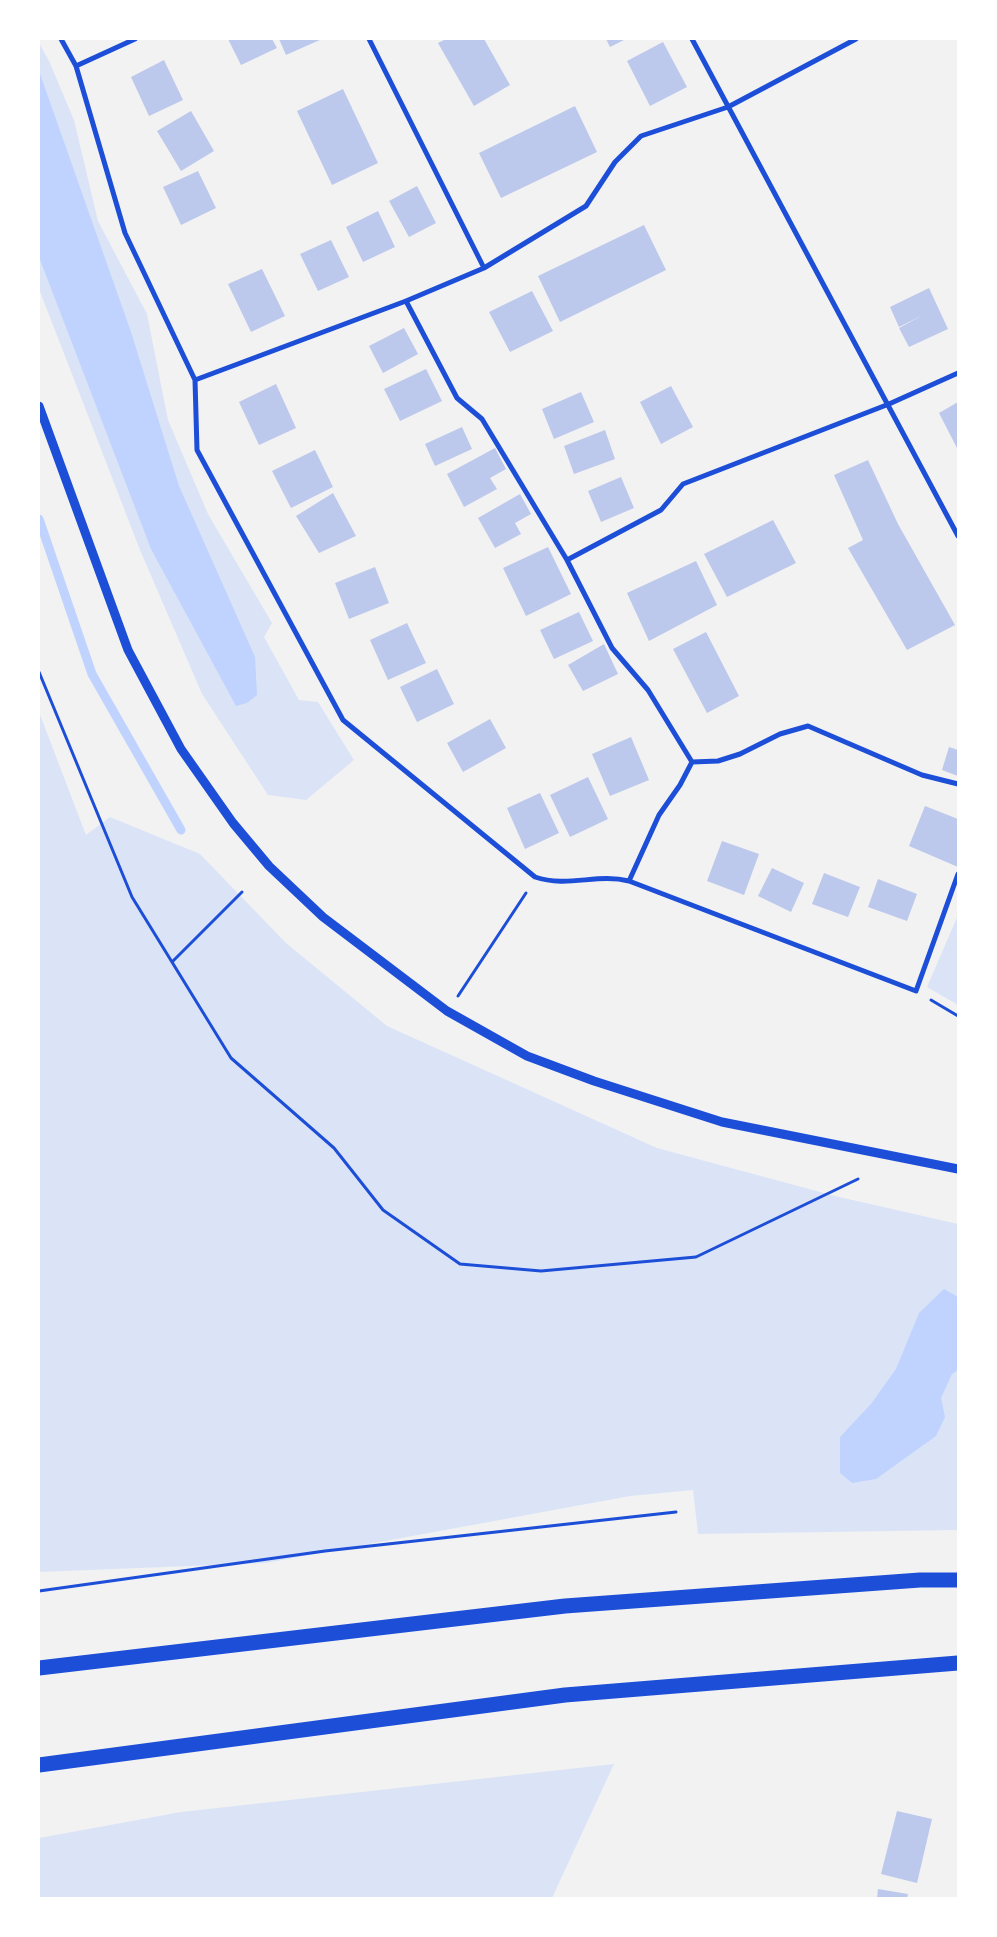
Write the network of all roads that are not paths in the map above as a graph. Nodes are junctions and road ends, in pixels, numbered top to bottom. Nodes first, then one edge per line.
1 (61, 39) edge
2 (135, 39) edge
3 (369, 39) edge
4 (692, 39) edge
5 (856, 39) edge
6 (76, 66) junction
7 (728, 107) junction
8 (484, 268) junction
9 (406, 301) junction
10 (958, 373) edge
11 (195, 380) junction
12 (889, 404) junction
13 (39, 406) edge
14 (958, 536) edge
15 (567, 560) junction
16 (692, 762) junction
17 (958, 784) edge
18 (958, 874) edge
19 (629, 882) junction
20 (958, 1169) edge
21 (958, 1580) edge
22 (958, 1663) edge
23 (39, 1668) edge
24 (39, 1764) edge

1 - 6 street
2 - 6 street
3 - 8 street
4 - 7 street
5 - 7 street
6 - 11 street
7 - 8 street
7 - 12 street
8 - 9 street
9 - 11 street
9 - 15 street
10 - 12 street
11 - 19 street
12 - 14 street
12 - 15 street
13 - 20 street
15 - 16 street
16 - 17 street
16 - 19 street
18 - 19 street
21 - 23 highway
22 - 24 highway

